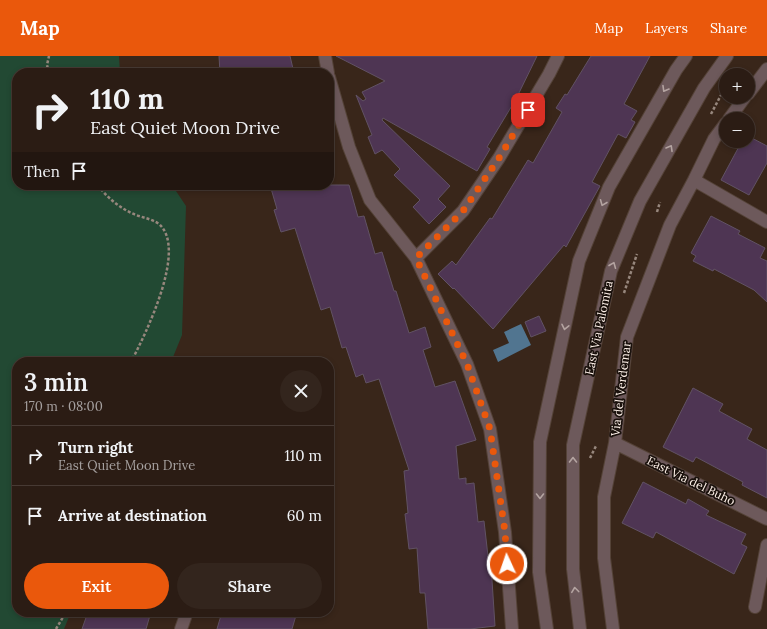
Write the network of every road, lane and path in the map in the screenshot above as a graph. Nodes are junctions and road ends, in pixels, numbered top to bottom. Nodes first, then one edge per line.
1 (49, 56) edge
2 (325, 56) edge
3 (558, 56) edge
4 (686, 56) edge
5 (727, 56) edge
6 (48, 68) edge
7 (327, 68) edge
8 (767, 69) edge
9 (755, 85) edge
10 (334, 94) edge
11 (741, 104) edge
12 (734, 112) edge
13 (719, 132) edge
14 (694, 180) junction
15 (102, 190) edge
16 (767, 222) edge
17 (416, 258) junction
18 (134, 357) edge
19 (614, 443) junction
20 (767, 519) edge
21 (767, 545) edge
22 (755, 607) dead end
23 (63, 617) edge
24 (185, 617) edge
25 (56, 629) edge
26 (181, 629) edge
27 (512, 629) edge
28 (546, 629) edge
29 (580, 629) edge
30 (612, 629) edge

1 - 6 path
2 - 7 street
3 - 17 street
4 -> 28 street
29 -> 5 street, East Via Palomita
8 - 9 street
10 - 17 street
11 - 12 street
13 - 14 street, Via del Verdemar
14 - 16 street
14 - 19 street, Via del Verdemar
15 - 18 path
17 - 27 street
19 - 20 street, East Via del Buho
19 - 30 street, Via del Verdemar
21 - 22 street
23 - 25 path
24 - 26 street

